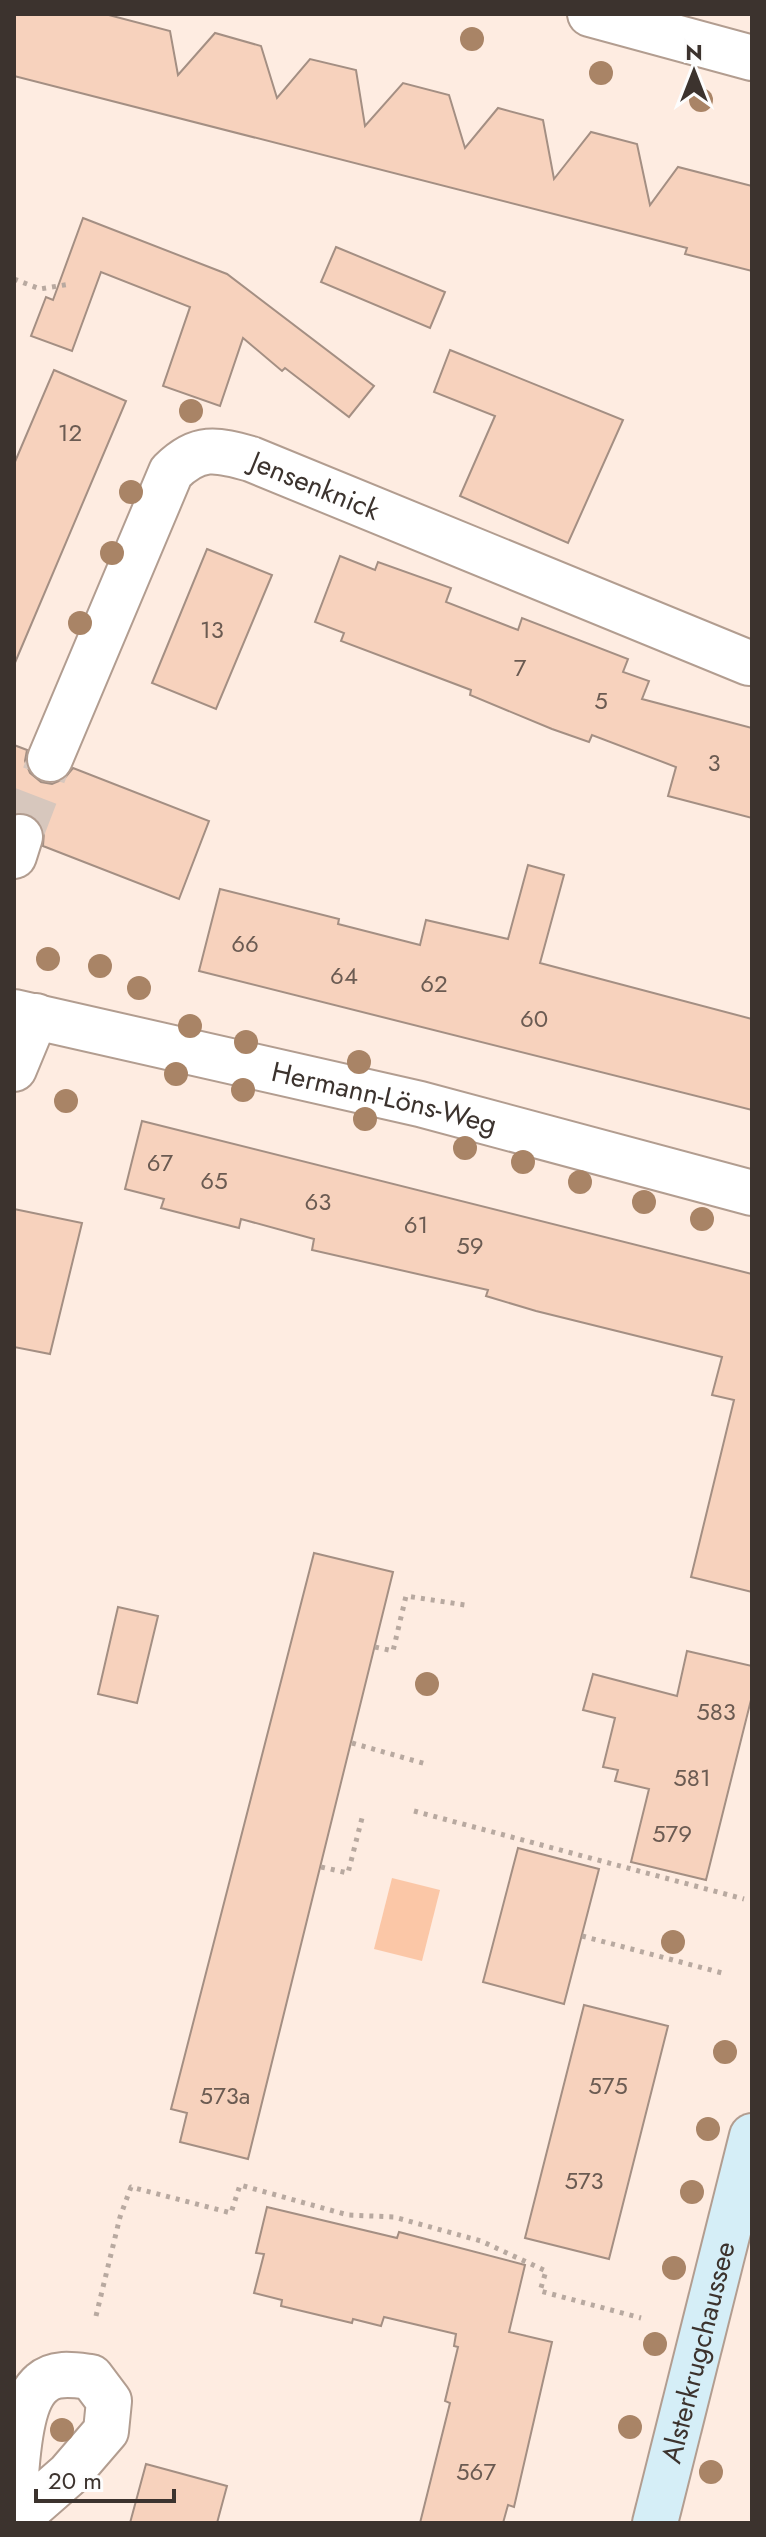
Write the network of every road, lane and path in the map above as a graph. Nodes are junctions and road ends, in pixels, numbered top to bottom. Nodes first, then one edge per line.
1 (590, 14) edge
2 (752, 58) edge
3 (14, 279) edge
4 (70, 284) dead end
5 (749, 663) dead end
6 (50, 759) tunnel mouth
7 (25, 1014) edge
8 (14, 1069) edge
9 (752, 1193) edge
10 (465, 1605) dead end
11 (375, 1647) dead end
12 (352, 1743) dead end
13 (426, 1764) dead end
14 (414, 1811) dead end
15 (362, 1818) dead end
16 (321, 1867) dead end
17 (744, 1899) dead end
18 (582, 1936) dead end
19 (726, 1974) dead end
20 (752, 2136) edge
21 (741, 2228) edge
22 (96, 2316) dead end
23 (641, 2318) dead end
24 (14, 2511) edge
25 (14, 2522) edge
26 (655, 2523) edge

1 - 2 street
3 - 4 path
5 - 6 street, Jensenknick
7 - 8 street
7 - 9 street, Hermann-Löns-Weg
10 - 11 path
12 - 13 path
14 - 17 path
15 - 16 path
18 - 19 path
20 - 21 main road, Alsterkrugchaussee
21 - 26 main road, Alsterkrugchaussee
22 - 23 path
24 - 25 street

